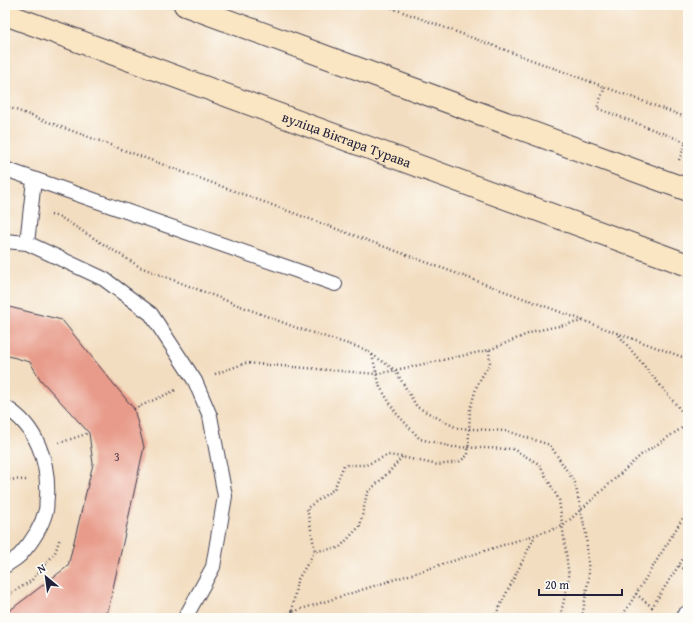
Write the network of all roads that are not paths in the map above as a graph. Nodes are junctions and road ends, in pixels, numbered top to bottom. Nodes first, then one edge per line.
1 (185, 5) edge
2 (5, 14) edge
3 (5, 169) edge
4 (34, 180) junction
5 (688, 190) edge
6 (5, 242) edge
7 (27, 242) junction
8 (688, 265) edge
9 (335, 284) dead end
10 (5, 408) edge
11 (5, 566) edge
12 (185, 618) edge

1 - 5 main road
2 - 8 main road, вуліца Віктара Турава
3 - 4 lane
4 - 7 lane
4 - 9 lane
6 - 7 lane
7 - 12 lane
10 - 11 lane

